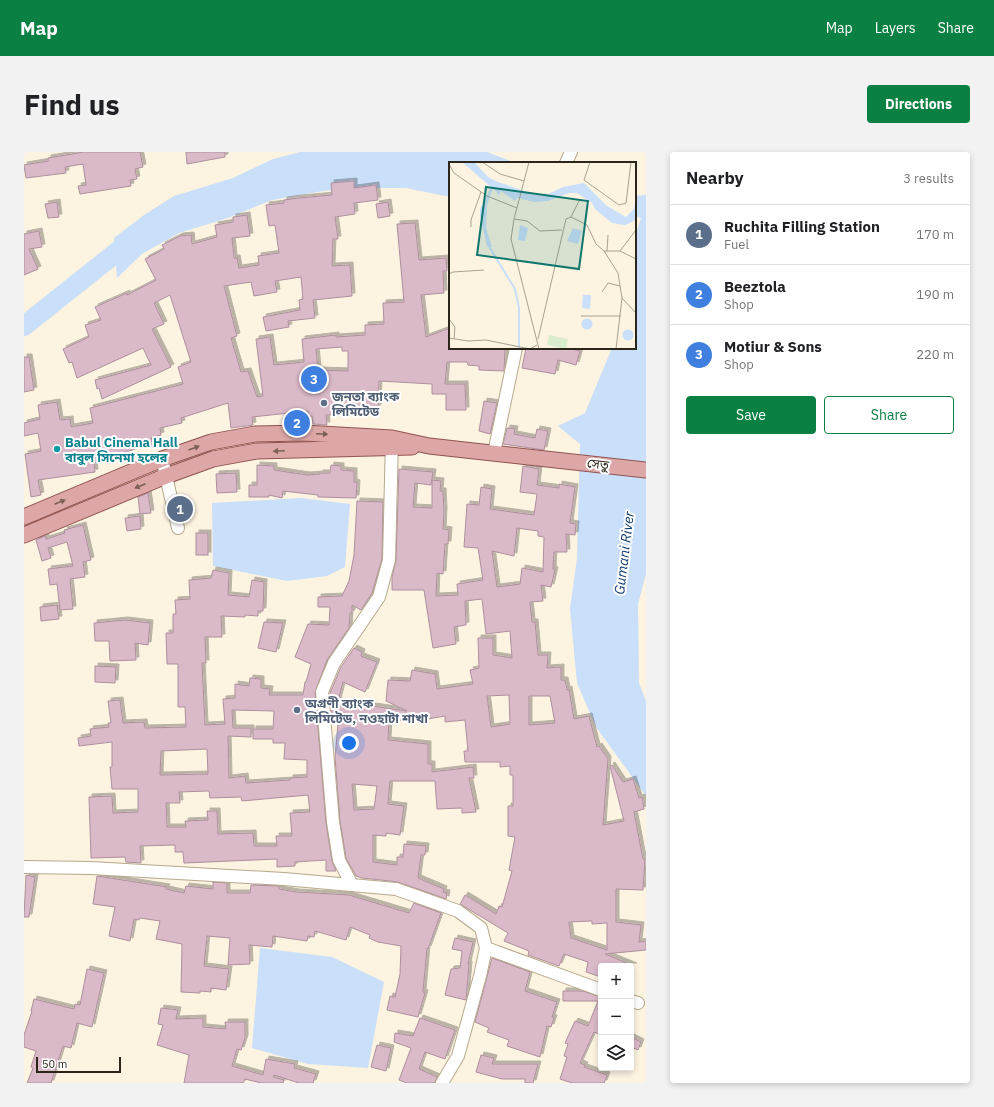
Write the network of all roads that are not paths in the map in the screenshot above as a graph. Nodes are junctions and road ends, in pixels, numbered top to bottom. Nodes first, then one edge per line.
1 (571, 152) edge
2 (566, 162) edge
3 (516, 349) edge
4 (392, 443) junction
5 (494, 453) junction
6 (162, 459) junction
7 (646, 470) edge
8 (166, 476) junction
9 (24, 516) edge
10 (178, 528) dead end
11 (24, 535) edge
12 (24, 866) edge
13 (352, 885) junction
14 (486, 948) junction
15 (598, 989) edge
16 (442, 1083) edge

1 - 2 street
3 - 5 street
4 - 5 main road, সেতু
6 -> 4 main road
4 -> 8 main road
4 - 13 street
5 - 7 main road, সেতু
6 - 8 street
9 -> 6 main road
8 - 10 street
8 -> 11 main road
12 - 13 street
13 - 14 street
14 - 15 street
14 - 16 street

